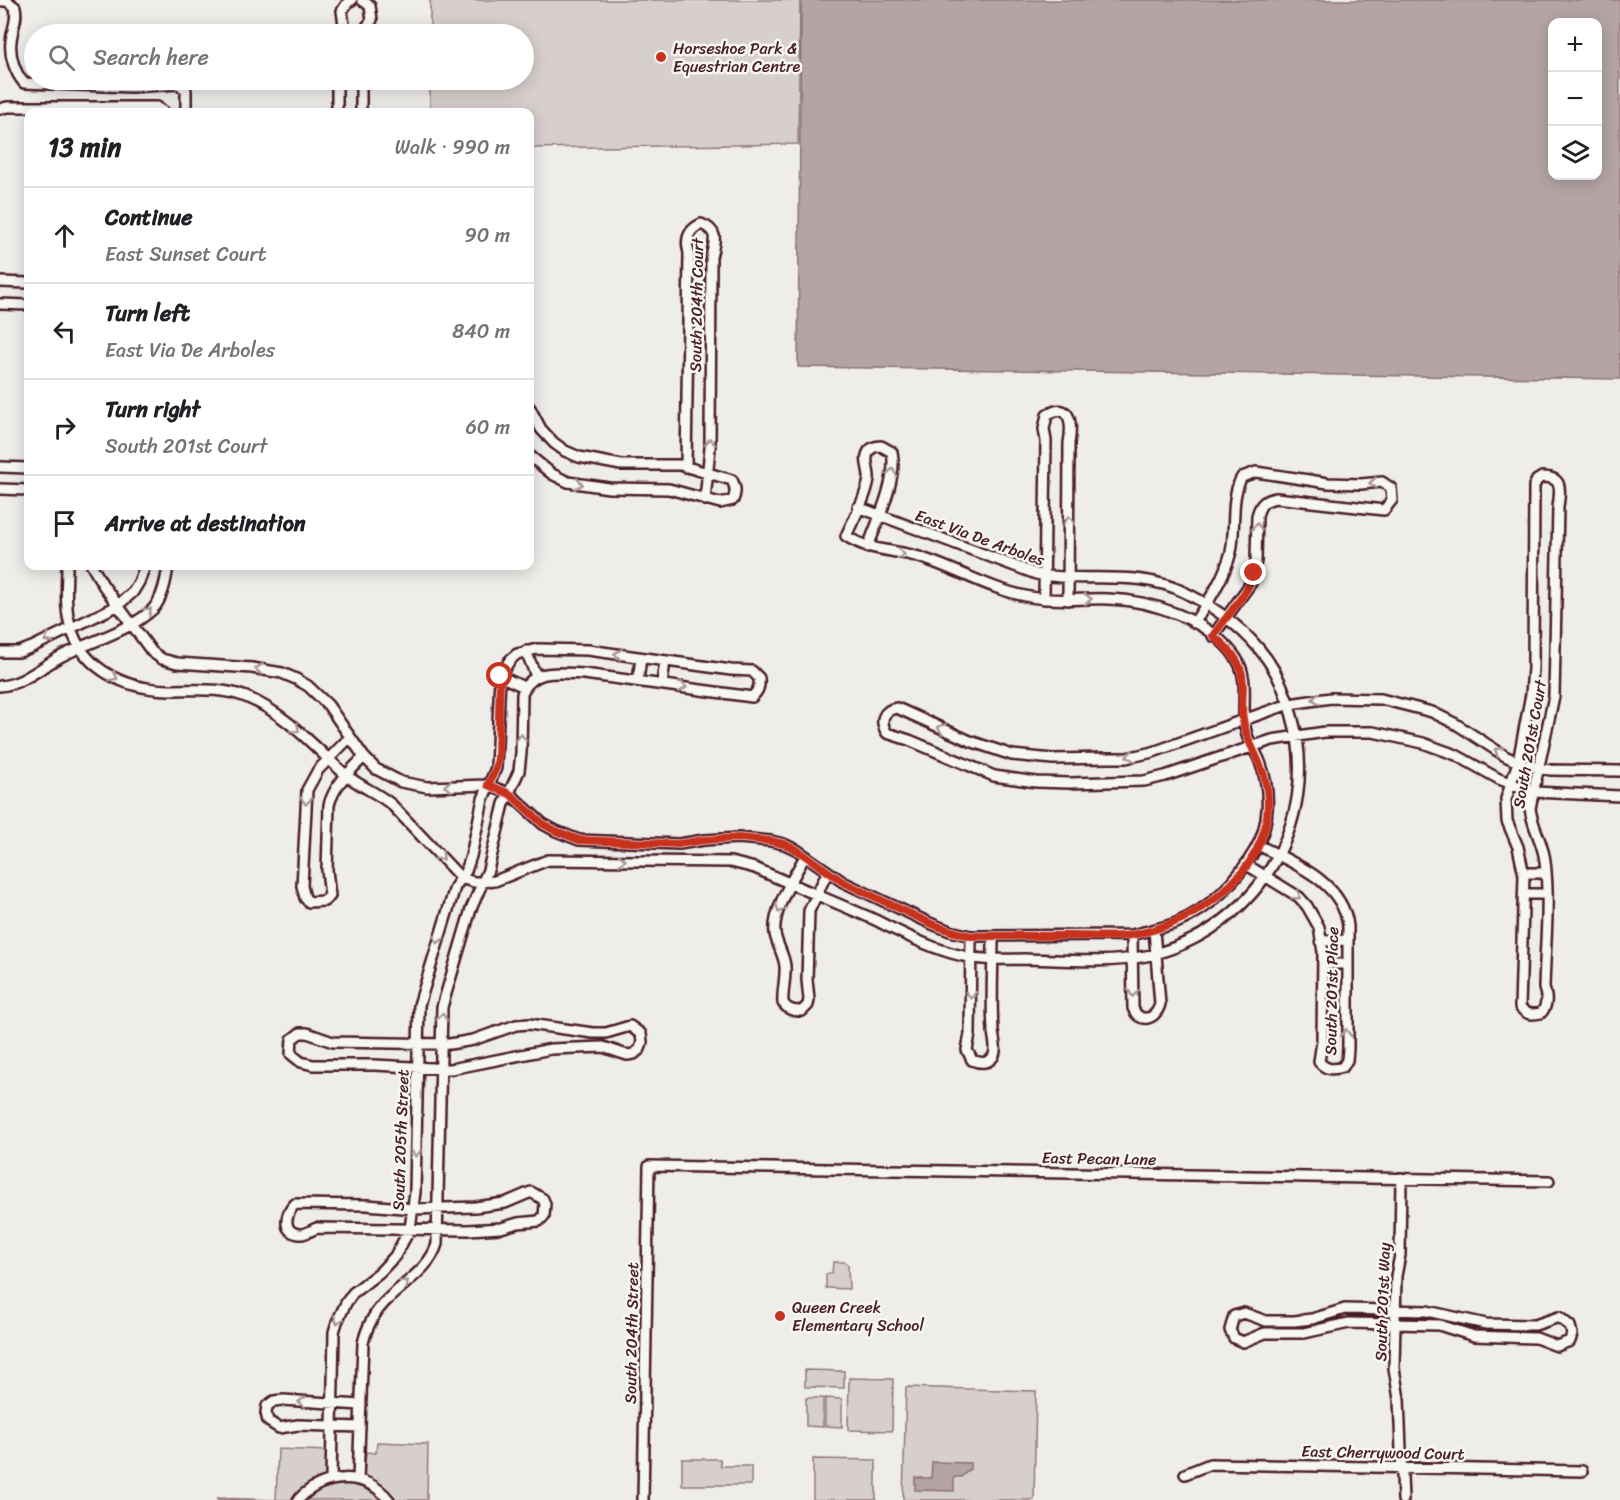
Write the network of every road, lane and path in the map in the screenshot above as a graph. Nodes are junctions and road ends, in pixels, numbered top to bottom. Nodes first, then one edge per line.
1 (352, 0) edge
2 (362, 0) edge
3 (0, 1) edge
4 (344, 24) edge
5 (369, 24) edge
6 (24, 83) edge
7 (186, 90) edge
8 (337, 90) edge
9 (361, 90) edge
10 (157, 108) edge
11 (186, 108) edge
12 (337, 108) edge
13 (361, 108) edge
14 (0, 109) edge
15 (0, 282) edge
16 (24, 283) edge
17 (0, 304) edge
18 (24, 305) edge
19 (534, 416) edge
20 (534, 459) edge
21 (0, 466) edge
22 (686, 467) junction
23 (24, 468) edge
24 (707, 473) junction
25 (0, 489) edge
26 (24, 490) edge
27 (705, 500) junction
28 (858, 507) junction
29 (880, 515) junction
30 (868, 547) junction
31 (67, 570) edge
32 (94, 570) edge
33 (144, 570) edge
34 (167, 570) edge
35 (1044, 576) junction
36 (1068, 578) junction
37 (1044, 599) junction
38 (1068, 600) junction
39 (1207, 604) junction
40 (117, 606) junction
41 (1226, 617) junction
42 (1194, 623) junction
43 (131, 624) junction
44 (73, 631) junction
45 (1213, 636) junction
46 (81, 648) junction
47 (526, 651) junction
48 (0, 652) edge
49 (641, 658) junction
50 (665, 661) junction
51 (500, 676) junction
52 (536, 676) junction
53 (638, 681) junction
54 (662, 684) junction
55 (0, 686) edge
56 (524, 687) junction
57 (1289, 704) junction
58 (1244, 720) junction
59 (1298, 735) junction
60 (350, 737) junction
61 (1252, 746) junction
62 (364, 757) junction
63 (328, 758) junction
64 (1518, 762) junction
65 (1540, 769) junction
66 (1620, 771) edge
67 (346, 775) junction
68 (1510, 784) junction
69 (488, 785) junction
70 (1534, 792) junction
71 (510, 794) junction
72 (1620, 796) edge
73 (1258, 845) junction
74 (1278, 855) junction
75 (805, 856) junction
76 (1247, 865) junction
77 (827, 873) junction
78 (1524, 873) junction
79 (1546, 873) junction
80 (1266, 875) junction
81 (461, 878) junction
82 (483, 883) junction
83 (790, 884) junction
84 (816, 894) junction
85 (1524, 894) junction
86 (1546, 894) junction
87 (1154, 930) junction
88 (1132, 935) junction
89 (971, 936) junction
90 (993, 936) junction
91 (1322, 940) junction
92 (1347, 940) junction
93 (1157, 953) junction
94 (972, 958) junction
95 (1134, 958) junction
96 (993, 959) junction
97 (1323, 964) junction
98 (1347, 964) junction
99 (417, 1043) junction
100 (441, 1043) junction
101 (417, 1068) junction
102 (441, 1070) junction
103 (649, 1166) joint
104 (1401, 1178) junction
105 (1549, 1181) dead end
106 (439, 1207) junction
107 (414, 1209) junction
108 (410, 1229) junction
109 (438, 1230) junction
110 (1395, 1310) junction
111 (1441, 1313) junction
112 (1312, 1319) junction
113 (1395, 1323) junction
114 (1439, 1325) junction
115 (1519, 1325) junction
116 (1317, 1331) junction
117 (1519, 1338) junction
118 (332, 1404) junction
119 (361, 1405) junction
120 (332, 1426) junction
121 (360, 1427) junction
122 (1403, 1467) junction
123 (1582, 1471) dead end
124 (1185, 1474) dead end
125 (331, 1479) junction
126 (358, 1480) junction
127 (298, 1500) edge
128 (389, 1500) edge
129 (643, 1500) edge
130 (1403, 1500) edge

1 - 4 street
2 - 5 street
3 - 6 street
7 - 11 street
8 - 12 street
9 - 13 street
10 - 14 street
15 - 16 street
17 - 18 street
19 - 22 street
20 -> 27 street
21 - 23 street
22 - 24 street
24 -> 22 street, South 204th Court
24 - 27 street, South 204th Court
24 - 27 street
25 - 26 street
28 - 29 street, East Via De Arboles
29 -> 28 street
28 - 30 street
29 - 30 street
29 - 35 street, East Via De Arboles
30 -> 37 street
31 - 44 street
32 - 40 street
33 - 40 street
43 -> 34 street
35 - 36 street, East Via De Arboles
36 -> 35 street
35 - 37 street
36 - 38 street
36 - 39 street, East Via De Arboles
37 - 38 street
38 -> 42 street
39 - 41 street, East Via De Arboles
41 -> 39 street
39 - 42 street
40 - 43 street
40 - 44 street
41 - 45 street
41 - 57 street, East Via De Arboles
42 - 45 street
43 - 46 street
60 -> 43 street
44 - 46 street
44 -> 48 street
45 - 58 street
46 - 55 street
46 -> 63 street
49 -> 47 street
47 - 51 street
47 - 52 street
49 - 50 street
49 - 53 street
50 - 54 street
54 -> 50 street
51 - 56 street
51 - 69 street, South 205th Street
52 - 53 street
52 - 56 street
53 - 54 street
71 -> 56 street
57 - 58 street
57 - 59 street, East Via De Arboles
64 -> 57 street
58 - 61 street
58 -> 61 street
59 - 61 street
59 - 68 street
59 - 74 street, East Via De Arboles
60 - 62 street
60 - 63 street
61 - 73 street
62 - 67 street
69 -> 62 street
63 - 67 street
63 -> 67 street
64 - 65 street
64 - 65 street, South 201st Court
64 - 68 street, South 201st Court
65 - 66 street
65 - 70 street, South 201st Court
67 -> 81 street
68 - 70 street
68 - 78 street, South 201st Court
69 - 71 street
69 - 81 street, South 205th Street
70 - 72 street
70 - 79 street, South 201st Court
71 - 75 street
71 - 82 street
73 - 74 street, South 201st Place
73 - 76 street
74 - 80 street, East Via De Arboles
74 - 92 street, South 201st Place
75 - 77 street
75 - 83 street
76 - 80 street, South 201st Place
76 - 87 street
77 - 84 street
77 - 89 street
78 - 79 street
78 - 85 street, South 201st Court
79 - 86 street, South 201st Court
80 -> 91 street, South 201st Place
80 - 93 street, East Via De Arboles
81 - 82 street
81 -> 99 street, South 205th Street
82 -> 83 street, East Via De Arboles
100 -> 82 street
83 - 84 street, East Via De Arboles
83 -> 84 street
84 - 94 street, East Via De Arboles
85 - 86 street
85 - 86 street, South 201st Court
87 - 88 street
87 - 93 street
88 - 90 street
88 - 95 street
89 - 90 street
89 - 94 street
90 - 96 street
91 - 92 street
91 - 97 street, South 201st Place
92 - 98 street, South 201st Place
93 - 95 street, East Via De Arboles
95 -> 93 street
94 - 96 street, East Via De Arboles
94 -> 96 street
95 - 96 street, East Via De Arboles
97 - 98 street
97 -> 98 street, South 201st Place
99 - 100 street
99 - 101 street, South 205th Street
99 - 101 street
100 - 102 street
100 - 102 street
101 - 102 street
101 -> 107 street, South 205th Street
102 - 106 street
103 - 104 street, East Pecan Lane
103 - 129 street, South 204th Street
104 - 105 street, East Pecan Lane
104 - 110 street, South 201st Way
106 - 107 street
106 - 109 street
106 - 109 street
107 - 108 street, South 205th Street
107 - 108 street
108 - 109 street
108 -> 118 street, South 205th Street
119 -> 109 street
110 - 111 street
110 - 112 street
110 - 113 street, South 201st Way
111 - 114 street
111 - 115 street
112 - 116 street
112 - 116 street
113 - 114 street
113 - 116 street
113 - 122 street, South 201st Way
114 - 117 street
115 - 117 street
115 - 117 street
118 - 119 street
118 - 120 street, South 205th Street
118 -> 120 street
119 - 121 street
120 - 121 street
120 - 125 street, South 205th Street
121 - 126 street
122 - 123 street, East Cherrywood Court
122 - 124 street, East Cherrywood Court
122 - 130 street, South 201st Way
125 - 126 street
125 - 127 street
126 - 128 street

